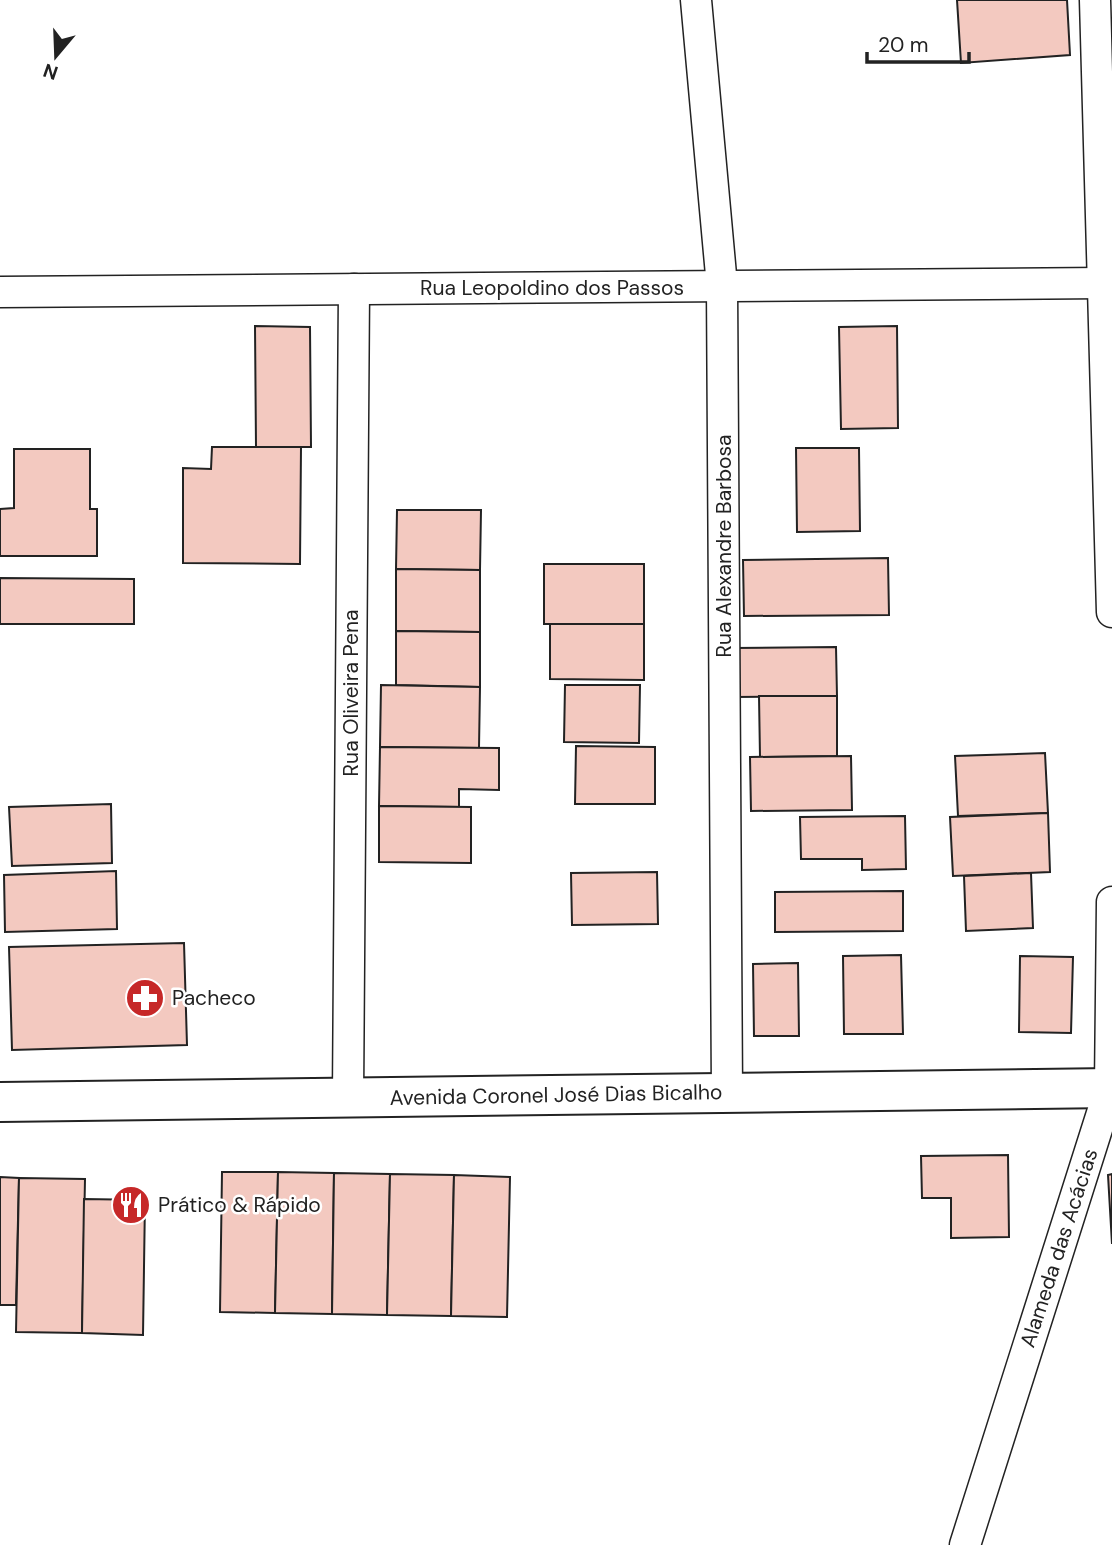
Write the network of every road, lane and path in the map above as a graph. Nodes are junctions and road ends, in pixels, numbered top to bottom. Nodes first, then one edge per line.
1 (696, 0) edge
2 (1095, 0) edge
3 (1104, 284) junction
4 (722, 286) junction
5 (354, 289) junction
6 (0, 292) edge
7 (1112, 612) edge
8 (1112, 902) edge
9 (1111, 1088) edge
10 (727, 1093) junction
11 (348, 1097) junction
12 (0, 1102) edge
13 (965, 1545) edge

1 - 4 street, Rua Alexandre Barbosa
2 - 3 street
3 - 4 street, Rua Leopoldino dos Passos
3 - 7 street
4 - 5 street, Rua Leopoldino dos Passos
4 - 10 street, Rua Alexandre Barbosa
5 - 6 street, Rua Leopoldino dos Passos
5 - 11 street, Rua Oliveira Pena
8 - 9 street, Alameda das Acácias
9 - 10 street, Avenida Coronel José Dias Bicalho
9 - 13 street, Alameda das Acácias
10 - 11 street, Avenida Coronel José Dias Bicalho
11 - 12 street, Avenida Coronel José Dias Bicalho

